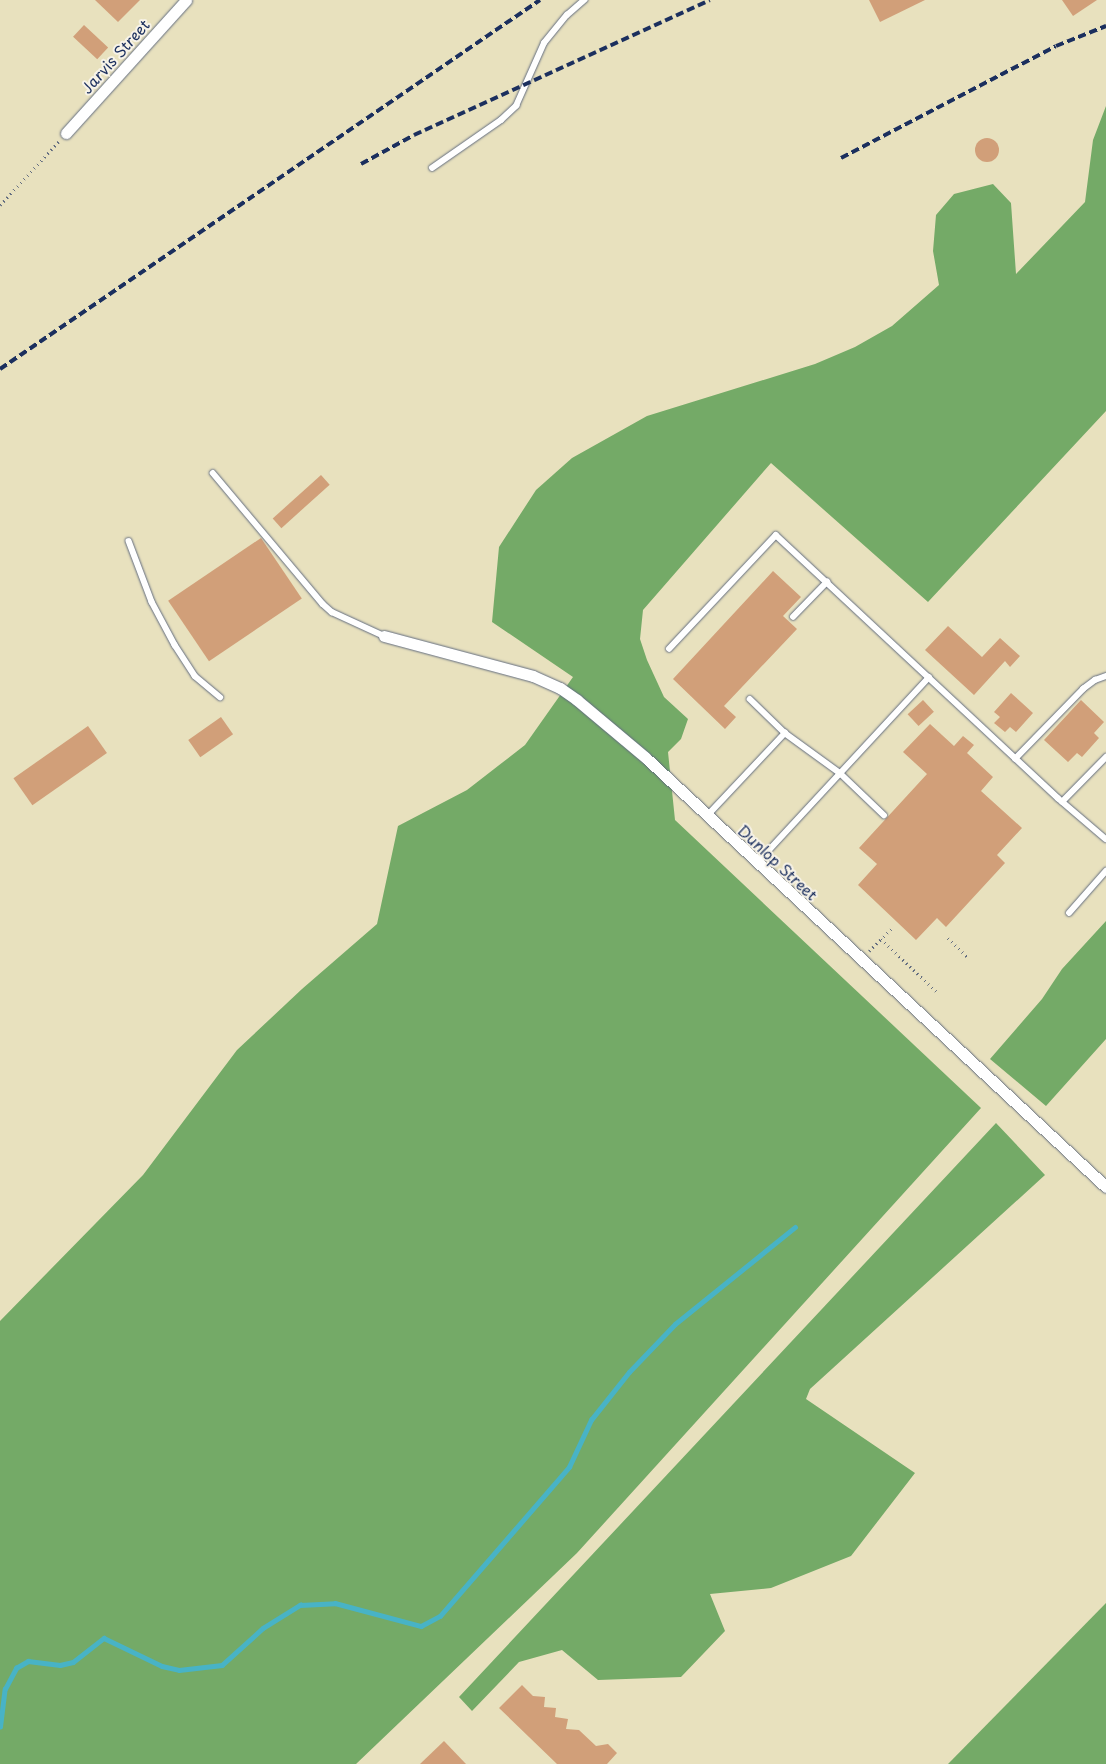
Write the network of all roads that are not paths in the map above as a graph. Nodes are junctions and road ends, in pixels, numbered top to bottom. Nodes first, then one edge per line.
1 (186, 0) edge
2 (584, 0) edge
3 (66, 133) road end
4 (432, 168) dead end
5 (212, 473) dead end
6 (129, 541) dead end
7 (827, 582) junction
8 (794, 617) dead end
9 (384, 636) joint
10 (669, 649) dead end
11 (1106, 676) edge
12 (929, 678) junction
13 (220, 697) dead end
14 (750, 699) dead end
15 (785, 733) junction
16 (1106, 757) edge
17 (1015, 758) junction
18 (840, 773) junction
19 (1062, 802) junction
20 (884, 814) dead end
21 (707, 816) junction
22 (1106, 839) edge
23 (757, 862) junction
24 (1106, 871) edge
25 (1069, 913) dead end
26 (1106, 1188) edge

1 - 3 street, Jarvis Street
2 - 4 lane
5 - 9 lane
6 - 13 lane
7 - 8 lane
7 - 10 lane
7 - 12 lane
9 - 21 street, Dunlop Street
11 - 17 lane
12 - 17 lane
12 - 18 lane
14 - 15 lane
15 - 18 lane
15 - 21 lane
16 - 19 lane
17 - 19 lane
18 - 20 lane
18 - 23 lane
19 - 22 lane
21 - 23 street, Dunlop Street
23 - 26 street, Dunlop Street
24 - 25 lane

